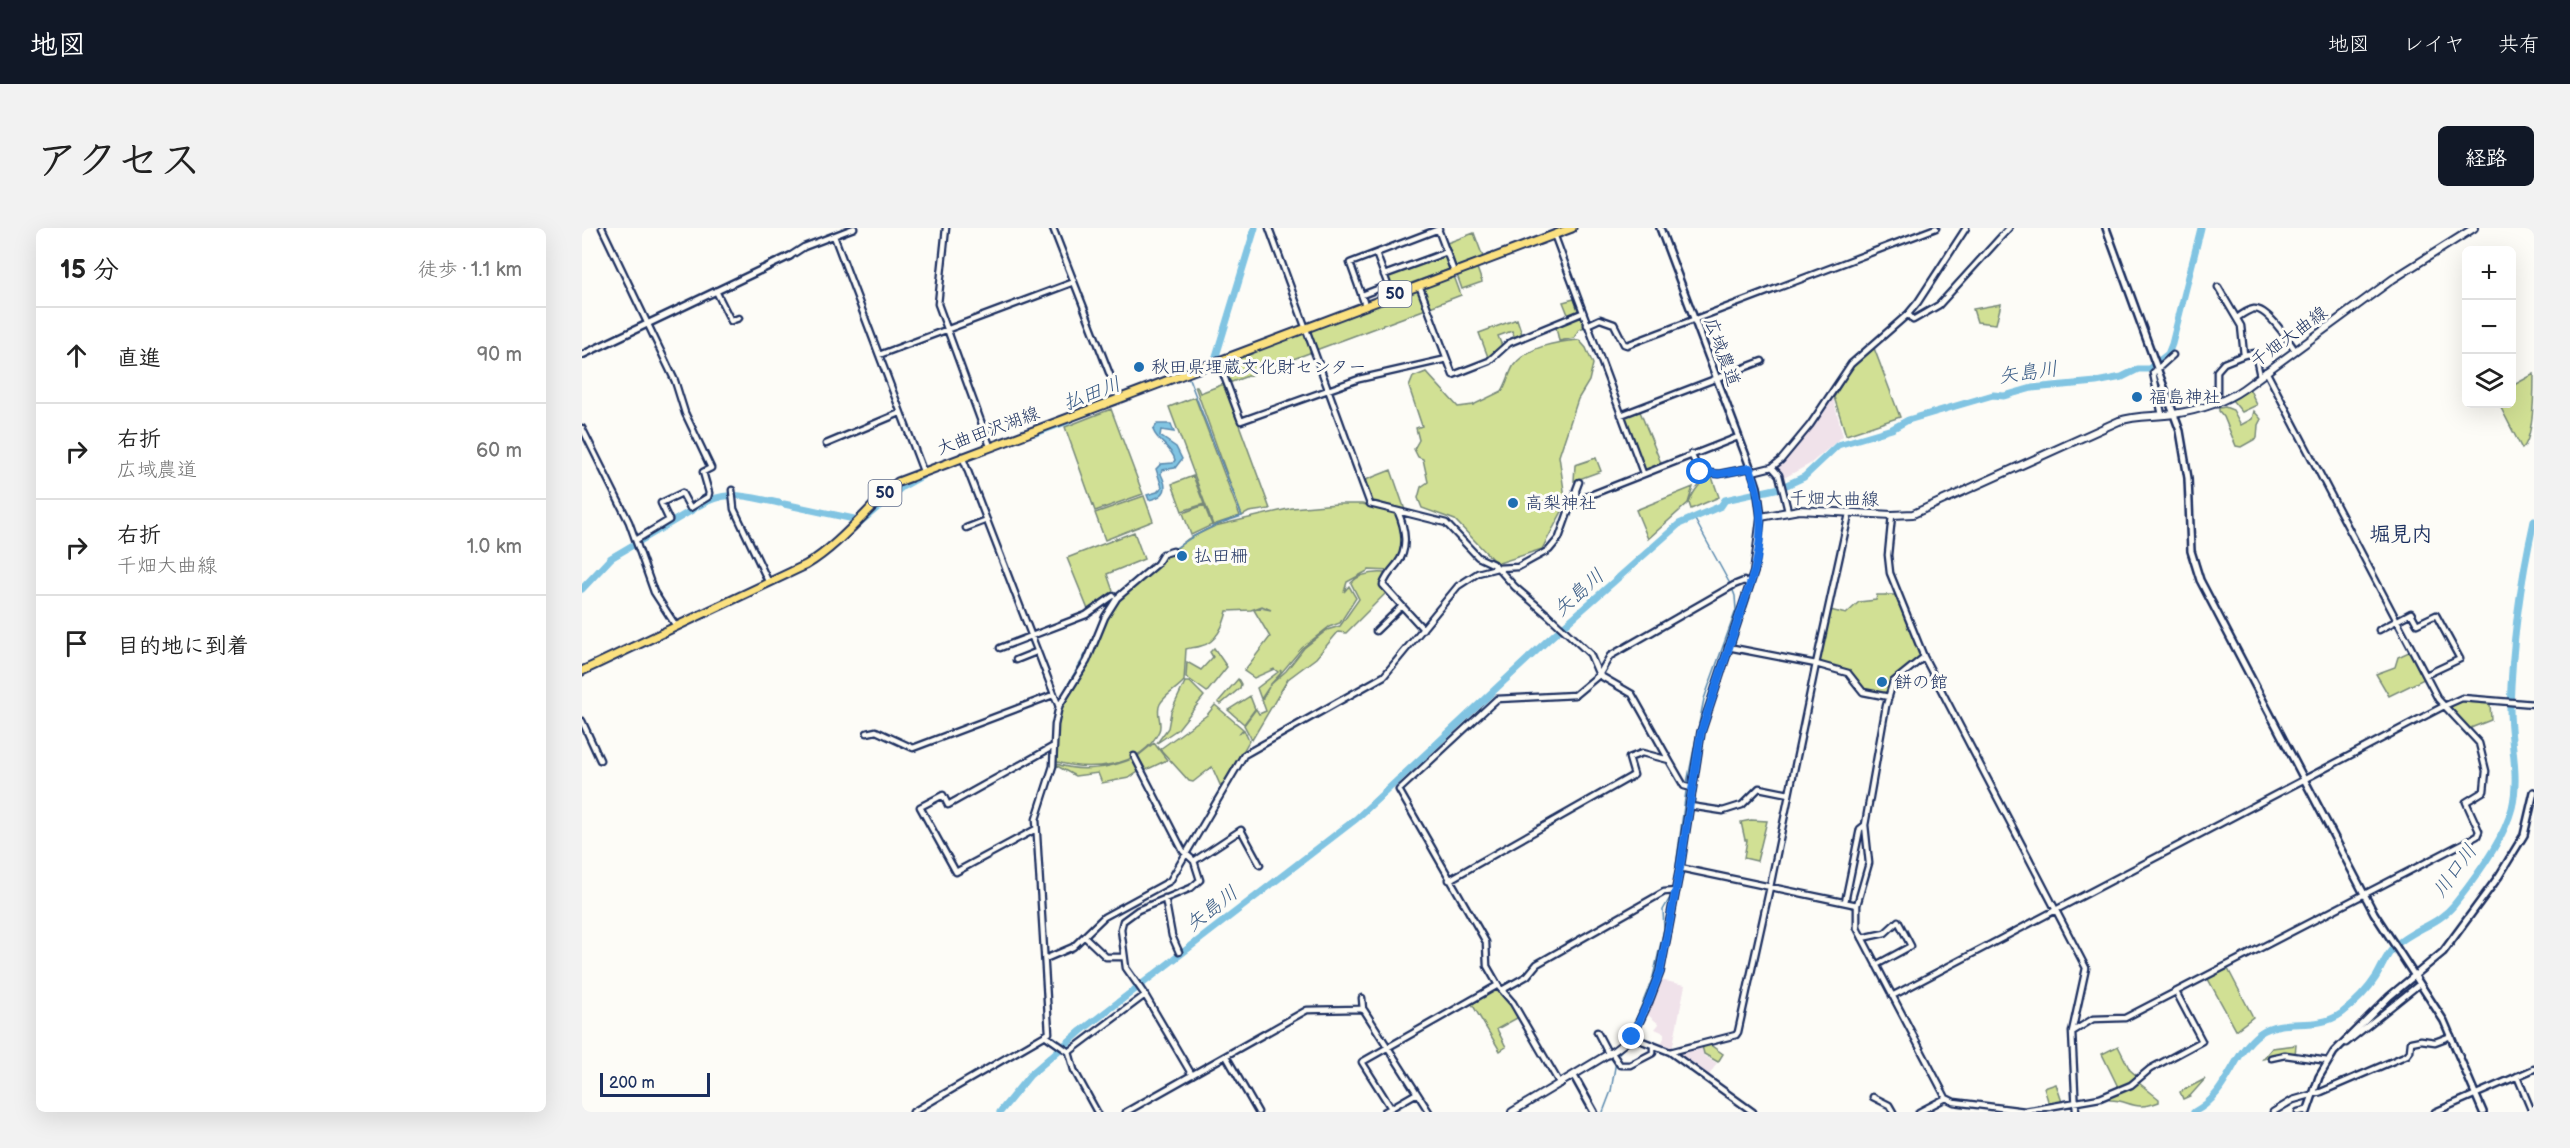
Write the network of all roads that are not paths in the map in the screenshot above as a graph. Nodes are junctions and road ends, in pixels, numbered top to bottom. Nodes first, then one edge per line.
1 (602, 228) edge
2 (854, 228) edge
3 (946, 228) edge
4 (1053, 228) edge
5 (1269, 228) edge
6 (1572, 228) edge
7 (1659, 228) edge
8 (1936, 228) edge
9 (1966, 228) edge
10 (2009, 228) edge
11 (2106, 228) edge
12 (2474, 228) edge
13 (1438, 229) edge
14 (1554, 234) junction
15 (834, 236) junction
16 (1447, 252) junction
17 (1376, 253) junction
18 (790, 256) joint
19 (1454, 272) junction
20 (1384, 275) junction
21 (1074, 282) junction
22 (1419, 285) junction
23 (2218, 287) dead end
24 (716, 291) junction
25 (1362, 295) junction
26 (1365, 305) junction
27 (1582, 313) junction
28 (1908, 314) junction
29 (739, 318) dead end
30 (2236, 318) junction
31 (1694, 319) junction
32 (648, 323) junction
33 (1587, 325) junction
34 (1306, 327) junction
35 (947, 330) junction
36 (2295, 350) junction
37 (582, 355) edge
38 (879, 355) junction
39 (2173, 355) dead end
40 (2244, 355) junction
41 (1448, 358) junction
42 (1216, 360) junction
43 (1762, 361) dead end
44 (2159, 370) junction
45 (2263, 373) junction
46 (1716, 378) junction
47 (1328, 390) junction
48 (1119, 398) junction
49 (2217, 404) junction
50 (900, 413) junction
51 (2175, 414) junction
52 (1621, 415) junction
53 (2162, 415) junction
54 (582, 428) edge
55 (1738, 437) junction
56 (826, 444) dead end
57 (990, 446) junction
58 (1691, 454) junction
59 (962, 456) junction
60 (1772, 467) junction
61 (1751, 470) junction
62 (923, 471) junction
63 (1643, 473) junction
64 (1579, 482) dead end
65 (732, 490) dead end
66 (1576, 502) junction
67 (1398, 512) junction
68 (1788, 512) junction
69 (1849, 514) junction
70 (1892, 515) junction
71 (1761, 517) junction
72 (987, 520) junction
73 (966, 528) dead end
74 (636, 543) junction
75 (1173, 551) dead end
76 (1497, 568) junction
77 (768, 581) junction
78 (1750, 584) junction
79 (1113, 596) dead end
80 (1402, 606) junction
81 (2397, 620) junction
82 (676, 626) junction
83 (1423, 629) junction
84 (2379, 630) dead end
85 (1376, 632) dead end
86 (1030, 637) junction
87 (1728, 647) junction
88 (1000, 648) dead end
89 (1036, 652) junction
90 (1924, 657) junction
91 (1016, 660) dead end
92 (1816, 664) junction
93 (582, 671) edge
94 (1599, 675) junction
95 (2426, 675) junction
96 (1053, 695) junction
97 (1889, 697) junction
98 (2534, 704) edge
99 (2444, 706) junction
100 (1059, 707) junction
101 (582, 720) edge
102 (867, 733) dead end
103 (1054, 746) junction
104 (1134, 756) dead end
105 (600, 760) dead end
106 (1669, 760) junction
107 (2305, 780) junction
108 (1692, 788) junction
109 (2534, 792) edge
110 (1789, 794) junction
111 (1690, 806) junction
112 (2532, 820) edge
113 (1865, 825) junction
114 (1036, 829) junction
115 (1186, 854) junction
116 (1194, 861) junction
117 (1260, 865) dead end
118 (1680, 868) junction
119 (1449, 880) junction
120 (1770, 887) junction
121 (1676, 891) junction
122 (2364, 894) junction
123 (1165, 898) junction
124 (1845, 902) junction
125 (1857, 905) junction
126 (2056, 910) junction
127 (1085, 937) junction
128 (1862, 938) junction
129 (1179, 952) dead end
130 (1123, 957) junction
131 (1045, 959) junction
132 (1876, 965) junction
133 (2416, 975) junction
134 (2417, 986) dead end
135 (1500, 988) junction
136 (2176, 992) junction
137 (1145, 995) junction
138 (1892, 996) junction
139 (1362, 998) dead end
140 (1363, 1010) junction
141 (1597, 1032) dead end
142 (2072, 1032) junction
143 (1046, 1036) junction
144 (2451, 1036) junction
145 (1632, 1037) junction
146 (1653, 1045) junction
147 (1388, 1048) junction
148 (1068, 1051) junction
149 (1670, 1052) junction
150 (2334, 1052) junction
151 (1612, 1055) junction
152 (1226, 1056) junction
153 (2271, 1058) dead end
154 (2328, 1061) junction
155 (2534, 1069) edge
156 (1192, 1075) junction
157 (2359, 1075) junction
158 (1574, 1076) junction
159 (2517, 1076) junction
160 (2361, 1081) dead end
161 (1560, 1084) junction
162 (1417, 1093) junction
163 (2313, 1094) junction
164 (2476, 1094) junction
165 (1873, 1097) dead end
166 (1946, 1098) junction
167 (2076, 1103) junction
168 (1391, 1108) junction
169 (2307, 1111) edge
170 (913, 1112) edge
171 (1097, 1112) edge
172 (1126, 1112) edge
173 (1258, 1112) edge
174 (1384, 1112) edge
175 (1429, 1112) edge
176 (1512, 1112) edge
177 (1594, 1112) edge
178 (1753, 1112) edge
179 (1893, 1112) edge
180 (1919, 1112) edge
181 (2076, 1112) edge
182 (2273, 1112) edge
183 (2298, 1112) edge
184 (2435, 1112) edge
185 (2483, 1112) edge
186 (2532, 1112) edge

1 - 32 street
2 - 15 street
3 - 35 street
4 - 21 street
5 - 34 street
6 - 14 main road, 大曲田沢湖線 / 50
7 - 31 street, 広域農道
8 - 31 street
9 - 28 street
10 - 28 street
11 - 44 street
12 - 36 main road, 千畑大曲線
13 - 16 street
13 - 17 street
14 - 19 main road, 大曲田沢湖線 / 50
14 - 27 street
15 - 18 street
15 - 38 street
16 - 19 street
16 - 20 street
17 - 20 street
17 - 25 street
18 - 24 street
19 - 22 main road, 大曲田沢湖線 / 50
20 - 25 street
21 - 35 street
21 - 48 street
22 - 26 main road, 大曲田沢湖線 / 50
22 - 41 street
23 - 30 street
24 - 29 street
24 - 32 street
25 - 26 street
26 - 34 main road, 大曲田沢湖線 / 50
27 - 33 street
27 - 41 street
28 - 60 street
30 - 36 street
30 - 40 street
31 - 33 street
31 - 46 street, 広域農道
32 - 37 street
32 - 74 street
33 - 52 street
34 - 42 main road, 大曲田沢湖線 / 50
34 - 47 street
35 - 38 street
35 - 57 street
36 - 45 main road, 千畑大曲線
38 - 50 street
39 - 44 street
40 - 45 street
40 - 49 street
41 - 47 street
42 - 47 street
42 - 48 main road, 大曲田沢湖線 / 50
43 - 46 street
44 - 51 street
44 - 53 street
45 - 49 main road, 千畑大曲線
45 - 81 street
46 - 52 street
46 - 55 street, 広域農道
47 - 67 street
48 - 57 main road, 大曲田沢湖線 / 50
49 - 51 main road, 千畑大曲線
50 - 56 street
50 - 62 street
51 - 53 main road, 千畑大曲線
51 - 107 street
52 - 63 street
53 - 70 main road, 千畑大曲線
54 - 74 street
55 - 58 street
55 - 61 street, 広域農道
57 - 59 main road, 大曲田沢湖線 / 50
58 - 61 street
58 - 63 street
59 - 62 main road, 大曲田沢湖線 / 50
59 - 72 street
60 - 61 street
60 - 68 street
61 - 71 street, 広域農道
62 - 77 main road, 大曲田沢湖線 / 50
63 - 66 street
64 - 66 street
65 - 77 street
66 - 76 street
67 - 76 street
67 - 80 street
68 - 69 main road, 千畑大曲線
68 - 71 main road, 千畑大曲線
69 - 70 main road, 千畑大曲線
69 - 92 street
70 - 90 street
71 - 78 main road
72 - 73 street
72 - 86 street
74 - 82 street
75 - 100 street
76 - 83 street
76 - 94 street
77 - 82 main road, 大曲田沢湖線 / 50
78 - 87 main road
78 - 94 street
79 - 86 street
80 - 83 street
80 - 85 street
81 - 84 street
81 - 95 street
81 - 95 street
82 - 93 main road, 大曲田沢湖線 / 50
83 - 115 street
86 - 88 street
86 - 89 street
87 - 92 street
87 - 108 main road
89 - 91 street
89 - 96 street
90 - 97 street
90 - 126 street
92 - 97 street
92 - 110 street
94 - 106 street
94 - 119 street
95 - 99 street
96 - 100 street
96 - 102 street
97 - 113 street
98 - 99 street
99 - 107 street
99 - 122 street
100 - 103 street
101 - 105 street
103 - 114 street
103 - 114 street
104 - 115 street
106 - 108 street
106 - 119 street
107 - 122 street
107 - 126 street
108 - 111 main road
109 - 112 street
110 - 111 street
110 - 120 street
111 - 118 main road
112 - 133 street
113 - 124 street
113 - 125 street
114 - 131 street
115 - 116 street
115 - 127 street
116 - 117 street
116 - 123 street
118 - 120 street
118 - 121 main road
119 - 135 street
120 - 124 street
120 - 149 street
121 - 135 street
121 - 145 main road
122 - 133 street
122 - 136 street
123 - 129 street
123 - 130 street
124 - 125 street
125 - 128 street
126 - 138 street
126 - 142 street
127 - 130 street
127 - 131 street
128 - 132 street
128 - 132 street
130 - 137 street
131 - 143 street
132 - 138 street
133 - 144 street
133 - 150 street
134 - 150 street
135 - 147 street
135 - 161 street
136 - 142 street
136 - 167 street
137 - 148 street
137 - 156 street
138 - 166 street
139 - 140 street
140 - 147 street
140 - 152 street
141 - 151 street
142 - 167 street
143 - 148 street
143 - 170 street
144 - 157 street
144 - 164 street
145 - 146 street
145 - 151 main road
146 - 149 street
146 - 151 street
147 - 162 street
147 - 168 street
148 - 171 street
149 - 178 street
150 - 154 street
151 - 158 main road
152 - 156 street
152 - 173 street
153 - 154 street
154 - 163 street
155 - 159 street
156 - 172 street
157 - 160 street
157 - 163 street
158 - 161 main road
158 - 177 street
159 - 164 street
159 - 186 street
161 - 176 main road
162 - 168 street
162 - 175 street
163 - 169 street
163 - 182 street
164 - 184 street
164 - 185 street
165 - 179 street
166 - 167 street
166 - 180 street
167 - 181 street
168 - 174 street
169 - 183 street

